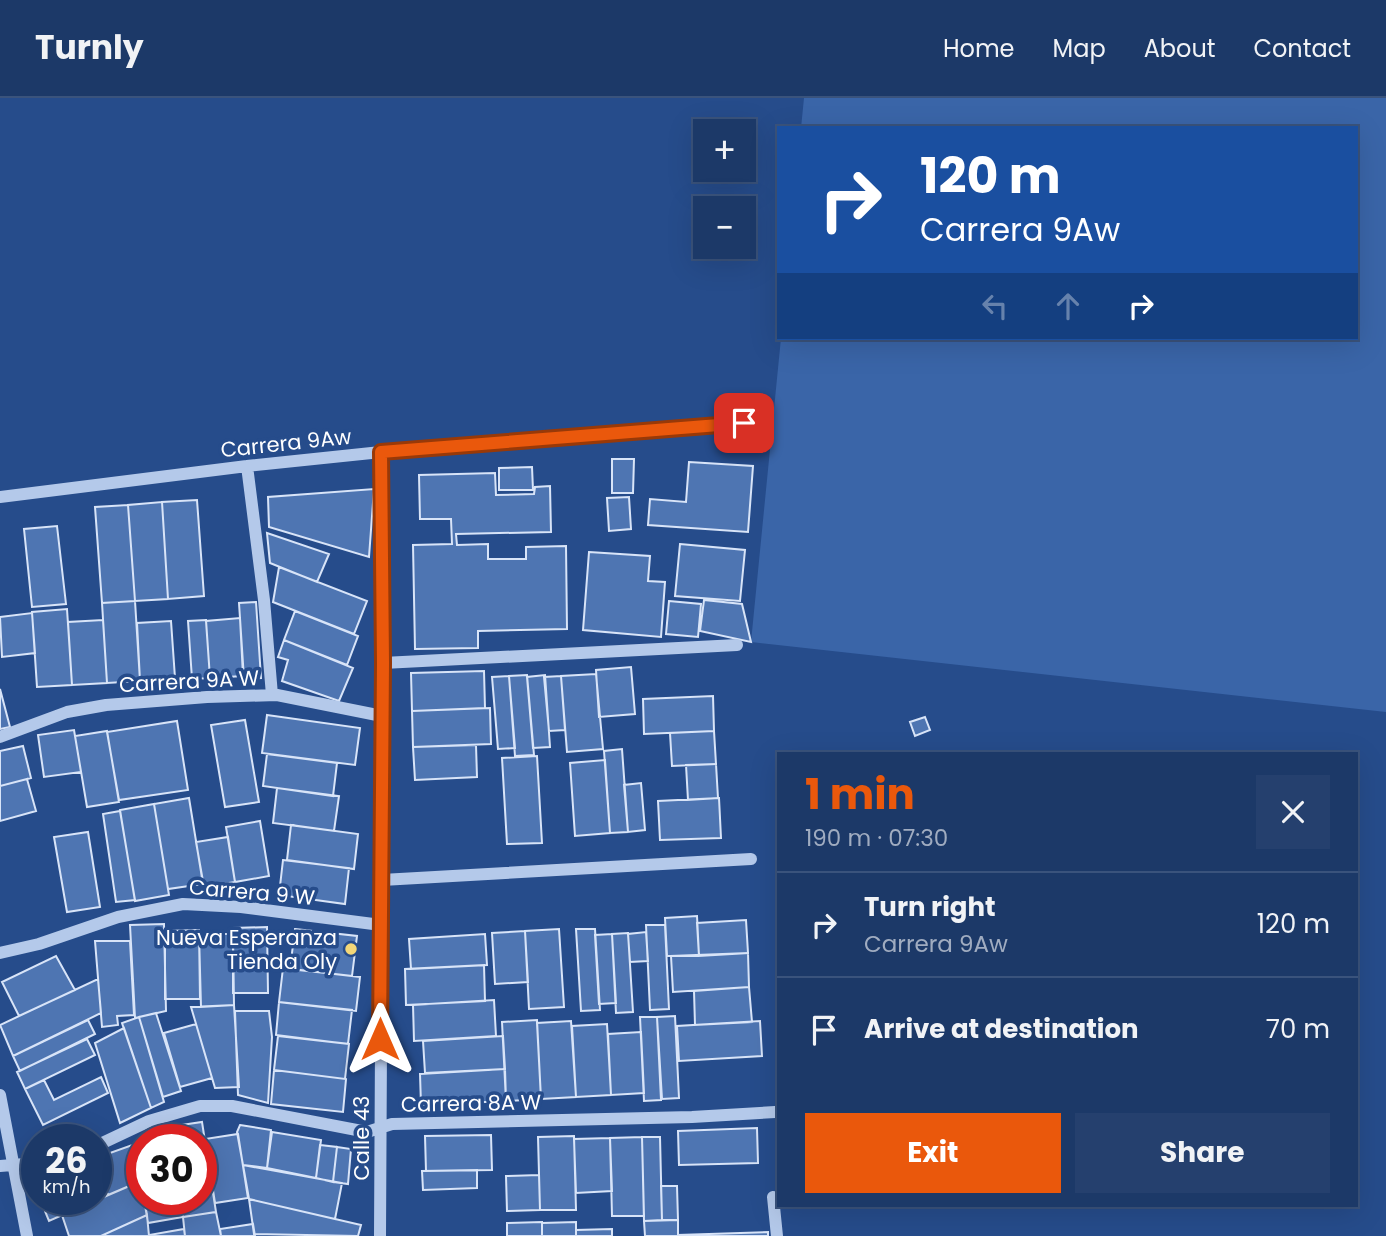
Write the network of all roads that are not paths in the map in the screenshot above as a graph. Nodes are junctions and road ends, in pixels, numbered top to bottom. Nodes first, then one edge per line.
1 (744, 423) dead end
2 (381, 452) junction
3 (247, 466) junction
4 (0, 497) edge
5 (737, 645) dead end
6 (383, 663) junction
7 (272, 695) junction
8 (382, 716) junction
9 (0, 737) edge
10 (751, 859) dead end
11 (382, 880) junction
12 (381, 925) junction
13 (0, 953) edge
14 (0, 1095) edge
15 (775, 1112) dead end
16 (381, 1128) junction
17 (112, 1138) edge
18 (7, 1166) edge
19 (773, 1197) dead end
20 (27, 1236) edge
21 (380, 1236) edge
22 (777, 1236) edge

1 - 2 street, Carrera 9Aw
2 - 3 street, Carrera 9Aw
2 - 6 street, Calle 43
3 - 4 street, Carrera 9Aw
3 - 7 street
5 - 6 street
6 - 8 street, Calle 43
7 - 8 street, Carrera 9A W
7 - 9 street, Carrera 9A W
8 - 11 street, Calle 43
10 - 11 street
11 - 12 street, Calle 43
12 - 13 street, Carrera 9 W
12 - 16 street, Calle 43
14 - 18 street
15 - 16 street, Carrera 8A W
16 - 17 street, Carrera 8A W
16 - 21 street, Calle 43
18 - 20 street
19 - 22 street

